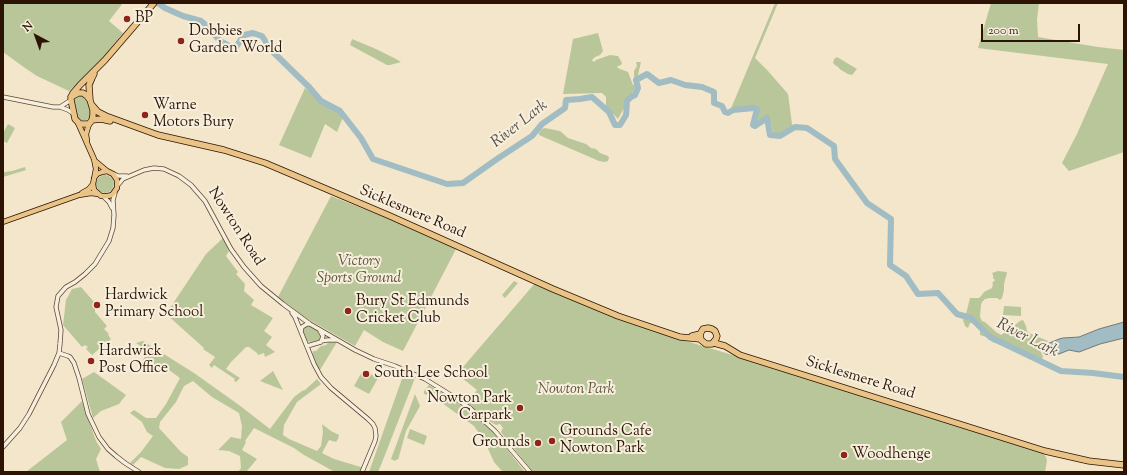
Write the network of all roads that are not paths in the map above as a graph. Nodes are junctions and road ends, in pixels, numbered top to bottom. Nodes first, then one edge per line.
1 (154, 4) edge
2 (99, 67) junction
3 (3, 98) edge
4 (71, 99) junction
5 (91, 103) junction
6 (60, 107) junction
7 (74, 114) junction
8 (90, 122) junction
9 (78, 123) junction
10 (126, 124) junction
11 (86, 143) junction
12 (94, 159) junction
13 (107, 171) junction
14 (113, 174) junction
15 (130, 176) junction
16 (94, 178) junction
17 (93, 184) junction
18 (118, 184) junction
19 (115, 192) junction
20 (98, 194) junction
21 (79, 195) junction
22 (103, 196) junction
23 (113, 209) junction
24 (3, 222) edge
25 (290, 310) junction
26 (310, 324) junction
27 (318, 329) junction
28 (300, 332) junction
29 (700, 336) junction
30 (340, 341) junction
31 (715, 341) junction
32 (321, 342) junction
33 (306, 346) junction
34 (59, 353) junction
35 (3, 448) edge
36 (1124, 465) edge
37 (139, 472) edge
38 (362, 472) edge
39 (530, 472) edge

1 - 2 highway
2 - 4 highway
2 - 5 highway
3 - 6 street
4 - 5 highway
4 - 6 street
4 - 7 highway
5 - 8 highway
5 - 10 highway, Sicklesmere Road
6 - 7 street
7 - 9 highway
8 - 9 highway
8 - 10 highway, Sicklesmere Road
8 - 11 main road
9 - 11 main road
10 - 29 highway, Sicklesmere Road
11 - 12 main road
12 - 13 main road
12 - 16 main road
13 - 14 main road
13 - 16 main road
14 - 15 street, Nowton Road
14 - 18 main road
15 - 18 street, Nowton Road
15 - 25 street, Nowton Road
16 - 17 main road
17 - 20 main road
17 - 21 main road
18 - 19 main road
19 - 22 main road
19 - 23 street
20 - 21 main road
20 - 22 main road
21 - 24 main road
22 - 23 street
23 - 34 street
25 - 26 street, Nowton Road
25 - 28 street
26 - 27 street, Nowton Road
26 - 28 street
27 - 30 street, Nowton Road
27 - 32 street
28 - 33 street
29 - 31 highway, Sicklesmere Road
29 - 31 highway, Sicklesmere Road
30 - 32 street
30 - 39 street, Nowton Road
31 - 36 highway, Sicklesmere Road
32 - 33 street
33 - 38 street
34 - 35 street
34 - 37 street

